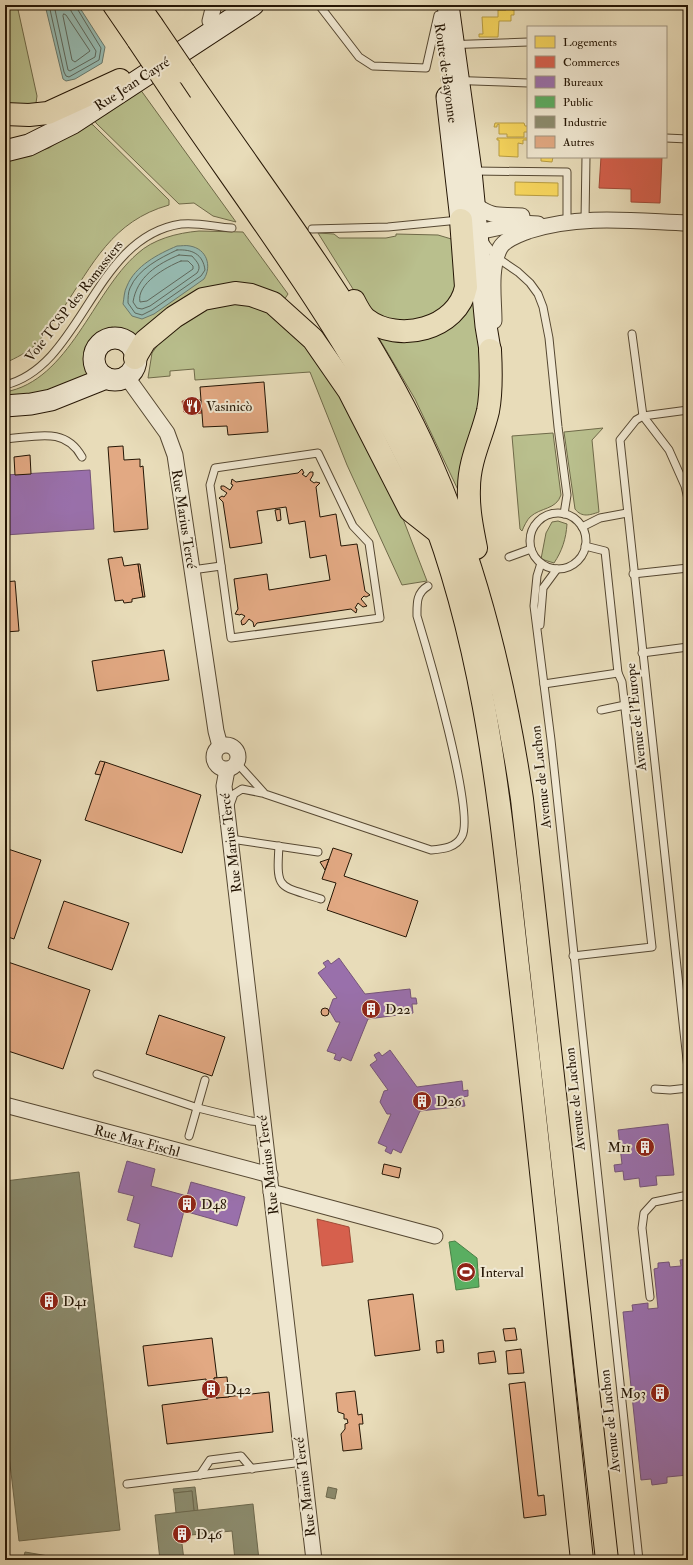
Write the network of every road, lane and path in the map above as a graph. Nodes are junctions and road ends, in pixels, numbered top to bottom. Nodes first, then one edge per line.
1 (114, 5) edge
2 (138, 5) edge
3 (234, 5) edge
4 (253, 5) edge
5 (319, 5) edge
6 (441, 8) edge
7 (212, 13) edge
8 (145, 33) junction
9 (527, 42) edge
10 (448, 45) junction
11 (120, 80) junction
12 (452, 80) junction
13 (527, 83) edge
14 (5, 114) edge
15 (5, 138) edge
16 (667, 138) edge
17 (688, 139) edge
18 (5, 151) edge
19 (586, 158) edge
20 (472, 171) junction
21 (470, 217) junction
22 (585, 220) junction
23 (566, 222) junction
24 (688, 223) edge
25 (549, 224) junction
26 (232, 228) dead end
27 (312, 229) dead end
28 (496, 257) junction
29 (322, 273) junction
30 (632, 334) dead end
31 (490, 350) junction
32 (122, 371) junction
33 (5, 385) edge
34 (5, 406) edge
35 (688, 410) edge
36 (643, 416) junction
37 (5, 439) edge
38 (82, 457) dead end
39 (688, 499) edge
40 (627, 513) junction
41 (564, 514) junction
42 (582, 527) junction
43 (447, 528) junction
44 (585, 546) junction
45 (531, 549) junction
46 (509, 558) dead end
47 (541, 563) junction
48 (221, 566) junction
49 (688, 568) edge
50 (557, 569) junction
51 (192, 570) junction
52 (633, 574) junction
53 (428, 586) dead end
54 (539, 635) junction
55 (688, 647) edge
56 (642, 653) junction
57 (618, 673) junction
58 (544, 684) junction
59 (625, 705) junction
60 (601, 710) dead end
61 (513, 737) junction
62 (232, 766) junction
63 (265, 794) junction
64 (228, 813) junction
65 (231, 839) junction
66 (279, 846) junction
67 (318, 852) dead end
68 (320, 899) dead end
69 (573, 956) junction
70 (688, 1069) edge
71 (97, 1074) dead end
72 (205, 1080) dead end
73 (688, 1088) edge
74 (655, 1089) dead end
75 (5, 1105) edge
76 (198, 1108) junction
77 (263, 1122) junction
78 (189, 1136) dead end
79 (270, 1175) junction
80 (271, 1192) junction
81 (688, 1196) edge
82 (434, 1236) dead end
83 (650, 1297) dead end
84 (303, 1462) junction
85 (252, 1469) junction
86 (200, 1475) junction
87 (126, 1484) dead end
88 (314, 1560) edge
89 (582, 1560) edge
90 (607, 1560) edge
91 (639, 1560) edge

1 - 8 highway
2 - 8 highway
3 - 7 main road, Rue Jean Cayré
4 - 18 main road, Rue Jean Cayré
5 - 6 lane
6 - 10 main road, Route de Bayonne
7 - 11 main road, Rue Jean Cayré
8 - 29 highway, bridge
8 - 43 highway, bridge
9 - 10 lane
10 - 12 main road, Route de Bayonne
11 - 14 highway
11 - 15 main road, Rue Jean Cayré
12 - 13 lane
12 - 20 main road, Route de Bayonne
12 - 21 main road, Route de Bayonne
16 - 17 lane
19 - 22 lane
20 - 21 main road, Route de Bayonne
20 - 23 lane
21 - 23 street
21 - 25 street
21 - 27 lane
21 - 28 lane
21 - 29 highway
21 - 31 main road, Route de Bayonne
22 - 23 street
22 - 24 street
23 - 25 street
25 - 28 street
26 - 33 lane, Voie TCSP des Ramassiers
28 - 31 street
28 - 41 lane
29 - 43 highway
30 - 36 lane
31 - 61 highway
32 - 34 main road
32 - 43 highway
32 - 51 street, Rue Marius Tercé
35 - 36 lane
36 - 39 lane
36 - 40 lane, Avenue de l'Europe
37 - 38 lane
40 - 42 lane
40 - 52 lane, Avenue de l'Europe
41 - 42 lane
41 - 45 lane
42 - 44 lane
43 - 61 highway
43 - 89 highway
44 - 50 lane
44 - 57 lane
45 - 46 lane
45 - 47 lane
47 - 50 lane
47 - 54 lane
48 - 48 lane
48 - 51 lane
49 - 52 lane
50 - 54 lane
51 - 62 street, Rue Marius Tercé
52 - 56 lane, Avenue de l'Europe
53 - 63 lane
54 - 58 lane, Avenue de Luchon
55 - 56 lane
56 - 70 lane, Avenue de l'Europe
57 - 58 lane
57 - 59 lane
58 - 69 lane, Avenue de Luchon
59 - 60 lane
59 - 69 lane
61 - 90 highway
62 - 63 lane
62 - 64 street, Rue Marius Tercé
63 - 64 lane
64 - 65 street, Rue Marius Tercé
65 - 66 lane
65 - 77 street, Rue Marius Tercé
66 - 67 lane
66 - 68 lane
69 - 91 lane, Avenue de Luchon
71 - 76 lane
72 - 76 lane
73 - 74 lane
75 - 79 street, Rue Max Fischl
76 - 77 lane
76 - 78 lane
77 - 79 street, Rue Marius Tercé
79 - 80 street, Rue Marius Tercé
80 - 82 street
80 - 84 street, Rue Marius Tercé
81 - 83 lane
84 - 85 lane
84 - 88 street, Rue Marius Tercé
85 - 86 lane
85 - 86 lane
86 - 87 lane

